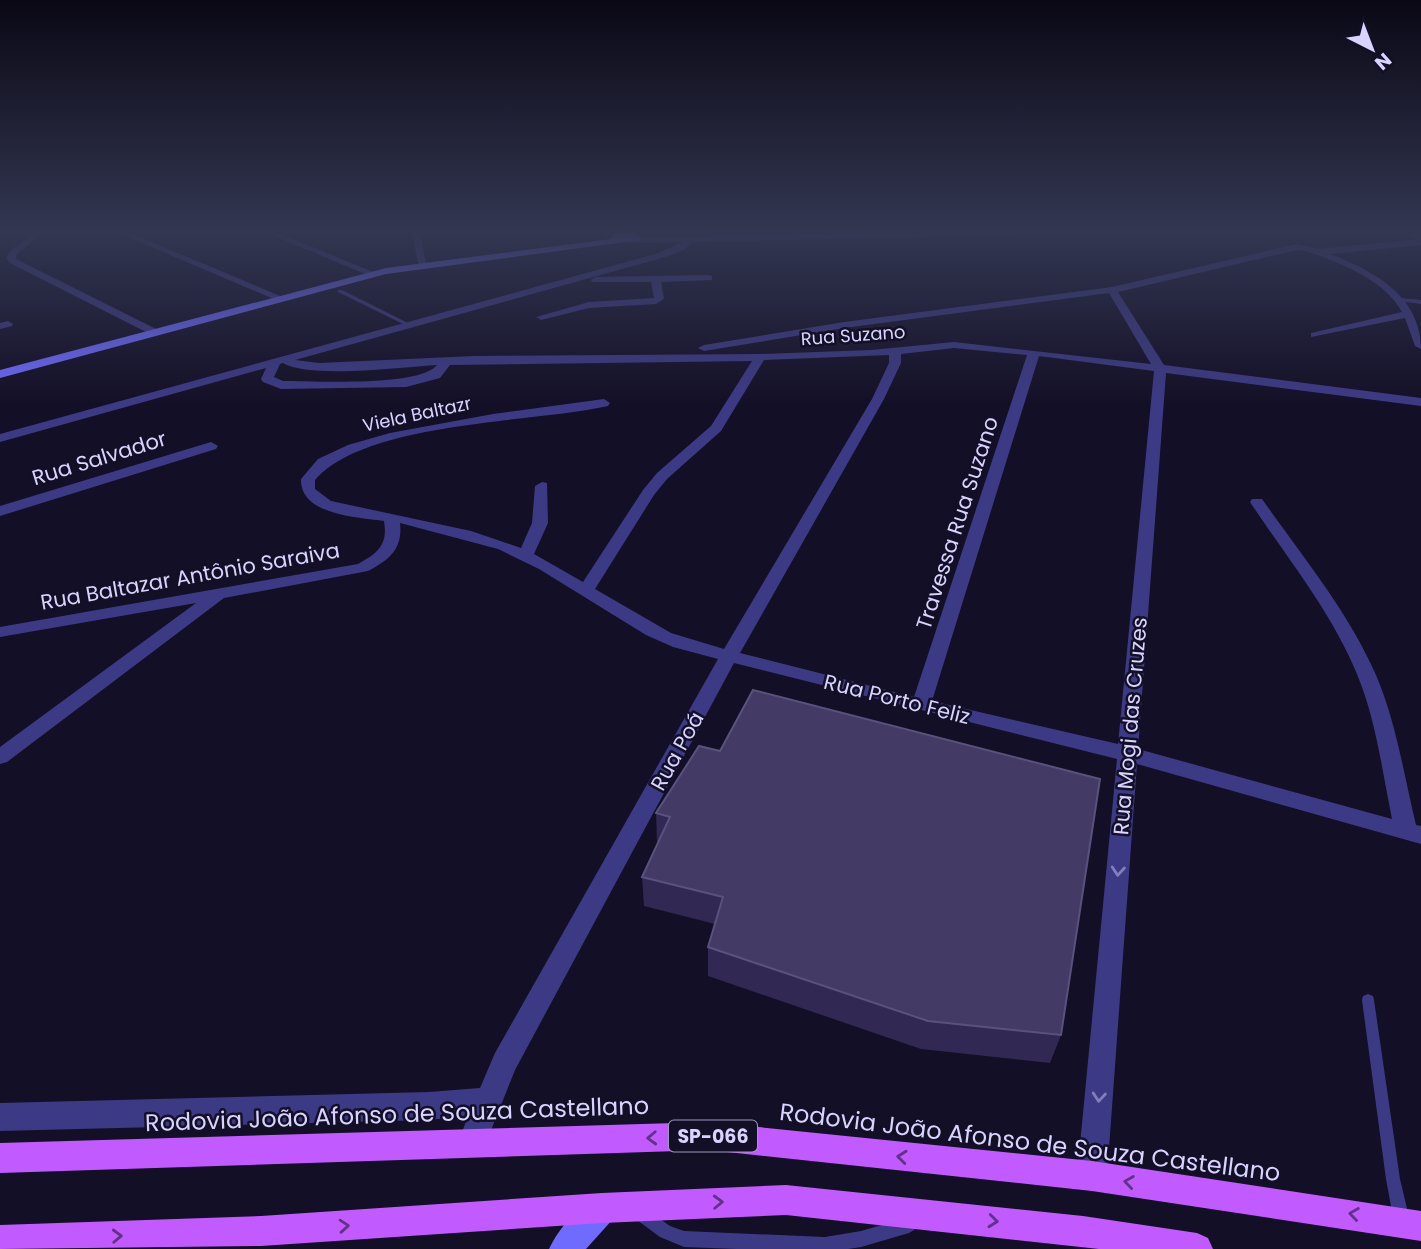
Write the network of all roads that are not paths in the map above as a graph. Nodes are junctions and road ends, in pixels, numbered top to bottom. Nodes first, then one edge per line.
1 (67, 288) edge
2 (257, 288) edge
3 (318, 288) edge
4 (540, 288) edge
5 (657, 288) edge
6 (1119, 288) edge
7 (1385, 288) edge
8 (340, 290) dead end
9 (1112, 290) junction
10 (280, 298) junction
11 (1400, 300) junction
12 (1421, 302) edge
13 (1407, 314) junction
14 (541, 317) dead end
15 (407, 324) junction
16 (844, 325) junction
17 (156, 333) junction
18 (853, 334) dead end
19 (1315, 335) dead end
20 (1421, 346) edge
21 (895, 351) junction
22 (1034, 352) junction
23 (674, 357) junction
24 (760, 357) junction
25 (280, 361) junction
26 (446, 362) junction
27 (1160, 368) junction
28 (0, 374) edge
29 (1421, 402) edge
30 (604, 403) dead end
31 (0, 438) edge
32 (211, 446) dead end
33 (542, 486) dead end
34 (1257, 502) dead end
35 (0, 511) edge
36 (391, 517) junction
37 (525, 557) junction
38 (586, 590) junction
39 (219, 593) junction
40 (0, 632) edge
41 (728, 657) junction
42 (921, 705) junction
43 (1128, 754) junction
44 (0, 757) edge
45 (1413, 833) edge
46 (1368, 1000) dead end
47 (488, 1101) junction
48 (0, 1117) edge
49 (472, 1143) junction
50 (0, 1158) edge
51 (1092, 1176) junction
52 (615, 1207) junction
53 (939, 1215) junction
54 (1411, 1224) edge
55 (0, 1240) edge
56 (565, 1249) edge
57 (1197, 1249) edge

1 - 17 street
2 - 10 street
3 - 10 main road
4 - 15 street
5 - 14 street
6 - 9 street
7 - 11 street
8 - 15 lane
9 - 16 street
9 - 27 street
10 - 17 main road
11 - 12 lane
11 - 13 street
13 - 19 street
13 - 20 street
15 - 25 street
16 - 18 street
16 - 23 street
17 - 28 main road
21 - 22 street, Rua Suzano
21 - 24 street, Rua Suzano
21 - 41 street, Rua Poá
22 - 27 street, Rua Suzano
22 - 42 street, Travessa Rua Suzano
23 - 24 street, Rua Suzano
23 - 26 street, Rua Suzano
24 - 38 street
25 - 26 street, Rua Suzano
25 - 26 street
25 - 31 street
27 - 29 street, Rua Suzano
27 - 43 street, Rua Mogi das Cruzes
30 - 36 street, Viela Baltazr
32 - 35 street, Rua Salvador
33 - 37 street
34 - 45 street
36 - 37 street, Rua Porto Feliz
36 - 39 street, Rua Baltazar Antônio Saraiva
37 - 38 street, Rua Porto Feliz
38 - 41 street, Rua Porto Feliz
39 - 40 street, Rua Baltazar Antônio Saraiva
39 - 44 street
41 - 42 street, Rua Porto Feliz
41 - 47 street, Rua Poá
42 - 43 street, Rua Porto Feliz
43 - 45 street, Rua Porto Feliz
43 -> 51 street, Rua Mogi das Cruzes
46 - 54 lane
47 - 48 street
47 - 49 street, Rua Poá
49 - 50 main road, Rodovia João Afonso de Souza Castellano / SP-066
51 -> 49 main road, Rodovia João Afonso de Souza Castellano / SP-066
54 -> 51 main road, Rodovia João Afonso de Souza Castellano / SP-066
52 -> 53 main road
52 - 53 lane
55 -> 52 main road
52 - 56 main road
53 -> 57 main road

